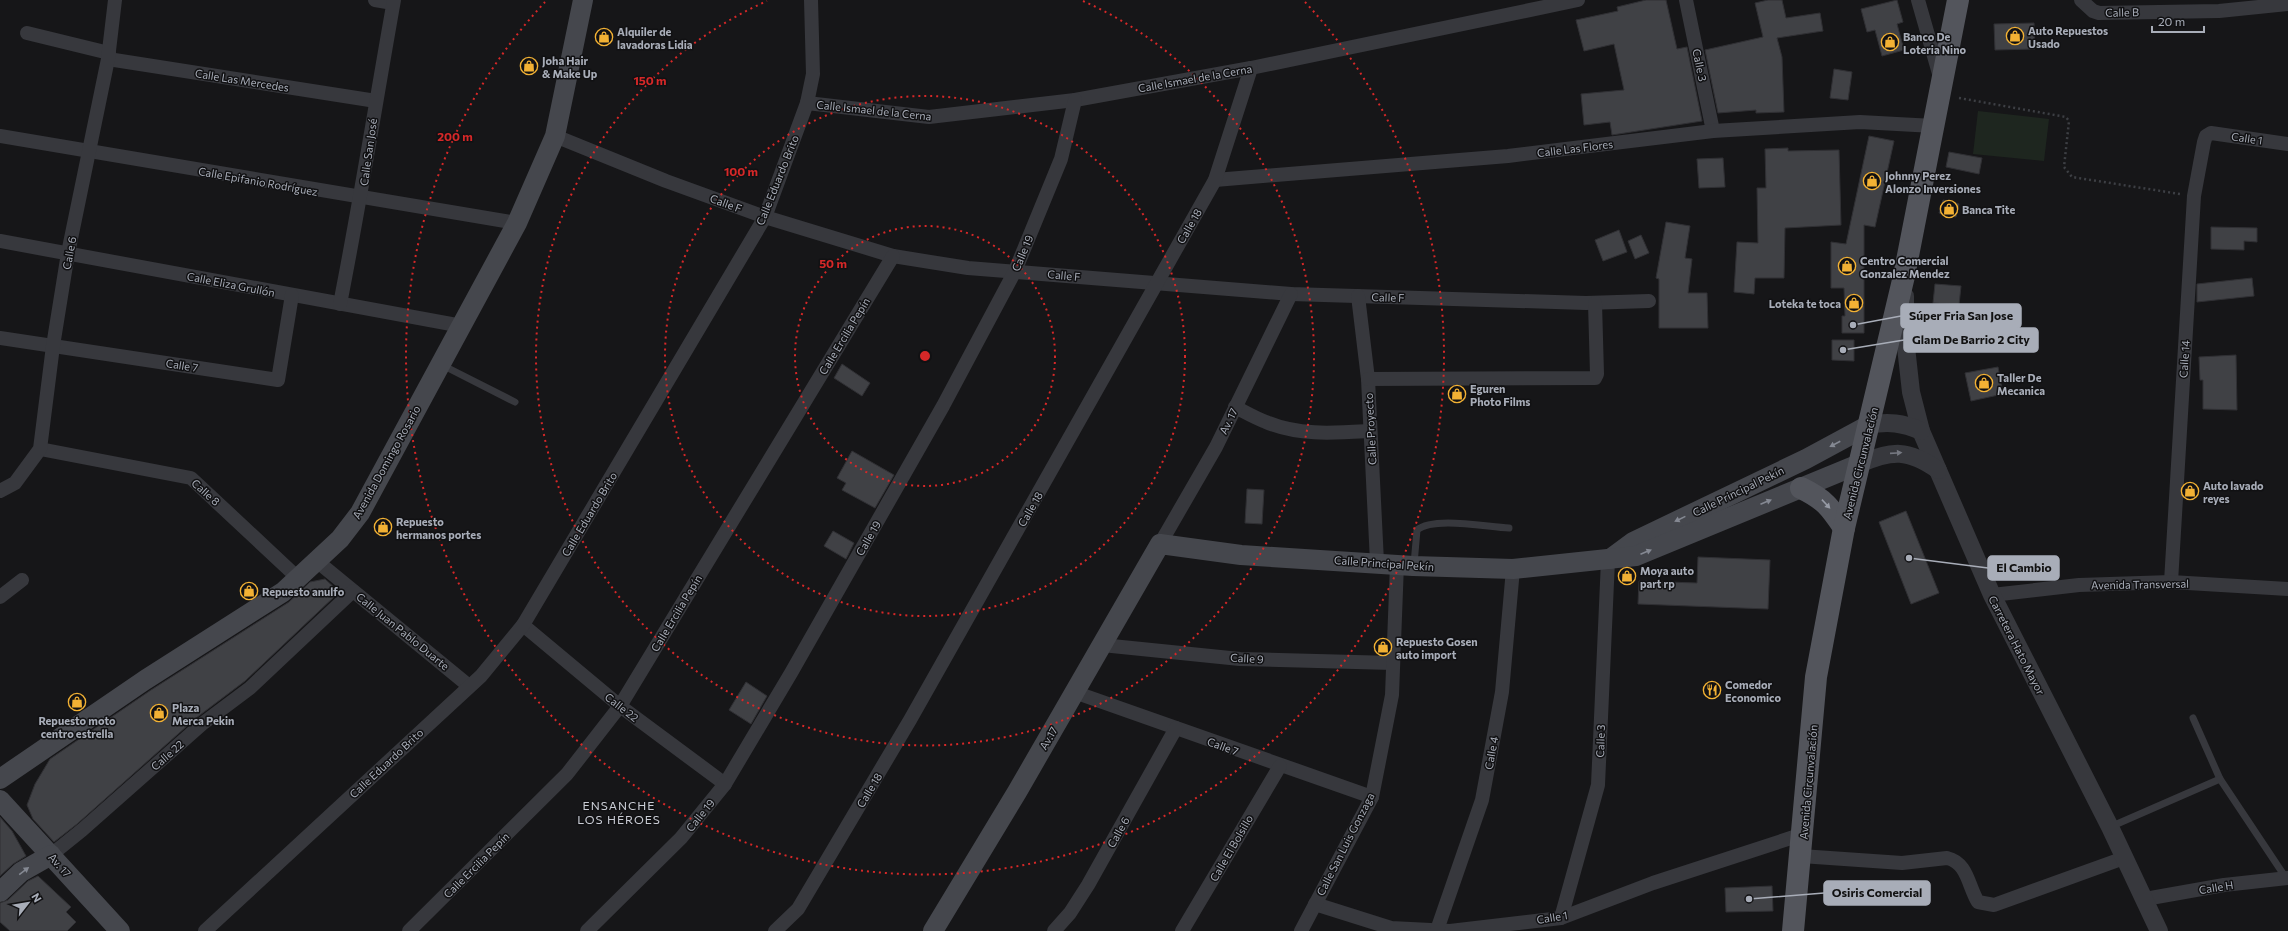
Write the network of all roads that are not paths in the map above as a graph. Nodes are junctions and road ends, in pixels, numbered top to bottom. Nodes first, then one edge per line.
1 (115, 0) edge
2 (375, 0) edge
3 (583, 0) edge
4 (810, 0) edge
5 (1578, 0) edge
6 (1686, 0) edge
7 (1918, 0) edge
8 (1958, 0) edge
9 (2081, 0) edge
10 (394, 2) edge
11 (2284, 3) edge
12 (27, 33) dead end
13 (109, 56) junction
14 (1252, 68) junction
15 (1941, 90) junction
16 (1075, 100) junction
17 (376, 101) junction
18 (807, 103) junction
19 (1934, 126) junction
20 (1713, 131) junction
21 (0, 136) edge
22 (555, 136) junction
23 (2206, 136) joint
24 (2288, 144) edge
25 (89, 152) junction
26 (1215, 180) junction
27 (361, 198) junction
28 (765, 217) junction
29 (517, 223) junction
30 (0, 241) edge
31 (68, 253) junction
32 (893, 256) junction
33 (1015, 271) junction
34 (1904, 276) junction
35 (1156, 282) junction
36 (1291, 294) junction
37 (292, 295) junction
38 (1358, 296) junction
39 (1649, 301) dead end
40 (1595, 303) junction
41 (340, 304) junction
42 (462, 326) junction
43 (0, 338) edge
44 (53, 346) junction
45 (440, 364) junction
46 (1368, 379) junction
47 (515, 402) dead end
48 (1235, 407) junction
49 (1869, 425) junction
50 (1370, 430) junction
51 (1921, 431) junction
52 (40, 449) junction
53 (1859, 464) junction
54 (1938, 470) junction
55 (1800, 488) junction
56 (0, 491) edge
57 (1509, 528) dead end
58 (1844, 528) junction
59 (1160, 544) junction
60 (1608, 560) junction
61 (318, 562) junction
62 (1377, 562) junction
63 (1405, 565) junction
64 (1512, 569) junction
65 (299, 579) junction
66 (22, 580) dead end
67 (2170, 582) junction
68 (2288, 590) edge
69 (353, 591) junction
70 (1992, 595) junction
71 (0, 597) edge
72 (523, 625) junction
73 (1102, 645) junction
74 (1393, 663) junction
75 (470, 686) junction
76 (1074, 692) junction
77 (620, 706) junction
78 (2193, 718) dead end
79 (1176, 728) junction
80 (1280, 766) junction
81 (0, 779) edge
82 (2220, 779) junction
83 (725, 784) junction
84 (1372, 797) junction
85 (0, 800) edge
86 (2110, 827) junction
87 (1803, 834) junction
88 (51, 855) junction
89 (1801, 856) junction
90 (2124, 858) junction
91 (2287, 878) edge
92 (0, 892) edge
93 (2145, 899) junction
94 (1315, 904) junction
95 (1561, 918) junction
96 (1414, 930) edge
97 (1437, 930) edge
98 (120, 931) edge
99 (205, 931) edge
100 (409, 931) edge
101 (587, 931) edge
102 (775, 931) edge
103 (933, 931) edge
104 (1054, 931) edge
105 (1182, 931) edge
106 (1301, 931) edge
107 (1793, 931) edge
108 (2159, 931) edge

1 - 13 street, Calle 6
2 - 10 street
3 - 22 main road, Avenida Domingo Rosario
4 - 18 street, Calle Eduardo Brito
5 - 14 street, Calle Ismael de la Cerna
6 - 20 street, Calle 3
7 - 15 street
8 - 15 main road, Avenida Circunvalación
9 - 11 street, Calle B
10 - 17 street, Calle San José
12 - 13 street, Calle Las Mercedes
13 - 17 street, Calle Las Mercedes
13 - 25 street, Calle 6
14 - 16 street, Calle Ismael de la Cerna
14 - 26 street, Calle 18
15 - 19 main road, Avenida Circunvalación
16 - 18 street, Calle Ismael de la Cerna
16 - 33 street, Calle 19
17 - 27 street, Calle San José
18 - 28 street, Calle Eduardo Brito
19 - 20 street, Calle Las Flores
19 - 34 main road, Avenida Circunvalación
20 - 26 street, Calle Las Flores
21 - 25 street, Calle Epifanio Rodríguez
22 - 28 street, Calle F
22 - 29 main road, Avenida Domingo Rosario
23 - 24 street, Calle 1
23 - 67 street, Calle 14
25 - 27 street, Calle Epifanio Rodríguez
25 - 31 street, Calle 6
26 - 35 street, Calle 18
27 - 29 street, Calle Epifanio Rodríguez
27 - 41 street, Calle San José
28 - 32 street, Calle F
28 - 72 street, Calle Eduardo Brito
29 - 42 main road, Avenida Domingo Rosario
30 - 31 street, Calle Eliza Grullón
31 - 37 street, Calle Eliza Grullón
31 - 44 street, Calle 6
32 - 33 street, Calle F
32 - 77 street, Calle Ercilia Pepín
33 - 35 street, Calle F
33 - 83 street, Calle 19
34 - 49 main road, Avenida Circunvalación
34 - 51 street, Carretera Hato Mayor
35 - 36 street, Calle F
35 - 102 street, Calle 18
36 - 38 street, Calle F
36 - 48 street, Av. 17
37 - 41 street, Calle Eliza Grullón
37 - 44 street, Calle 7
38 - 40 street, Calle F
38 - 46 street, Calle Proyecto
39 - 40 street, Calle F
40 - 46 street
41 - 42 street, Calle Eliza Grullón
42 - 45 main road, Avenida Domingo Rosario
43 - 44 street, Calle 7
44 - 52 street, Calle 6
45 - 47 lane
45 - 61 main road, Avenida Domingo Rosario
46 - 50 street, Calle Proyecto
48 - 50 street
48 - 59 street, Av. 17
49 - 51 street
49 - 53 main road, Avenida Circunvalación
49 -> 60 main road, Calle Principal Pekín
50 - 62 street, Calle Proyecto
51 - 54 street, Carretera Hato Mayor
52 - 56 street, Calle 6
52 - 65 street, Calle 8
53 -> 54 street
53 - 55 main road, Calle Principal Pekín
53 - 58 main road, Avenida Circunvalación
54 - 70 street, Carretera Hato Mayor
55 -> 58 main road
60 -> 55 main road, Calle Principal Pekín
57 - 63 lane
58 - 87 main road, Avenida Circunvalación
59 - 62 main road, Calle Principal Pekín
59 - 73 main road, Av.17
60 - 64 main road, Calle Principal Pekín
60 - 95 street, Calle 3
61 - 65 main road, Avenida Domingo Rosario
61 - 69 street, Calle Juan Pablo Duarte
62 - 63 main road, Calle Principal Pekín
63 - 64 main road, Calle Principal Pekín
63 - 74 street, Calle San Luis Gonzaga
64 - 97 street, Calle 4
65 - 81 main road, Avenida Domingo Rosario
66 - 71 street
67 - 68 street, Avenida Transversal
67 - 70 street, Avenida Transversal
69 - 75 street, Calle Juan Pablo Duarte
69 - 88 street, Calle 22
70 - 86 street, Carretera Hato Mayor
72 - 75 street, Calle Eduardo Brito
72 - 77 street, Calle 22
73 - 74 street, Calle 9
73 - 76 main road, Av.17
74 - 84 street, Calle San Luis Gonzaga
75 - 99 street, Calle Eduardo Brito
76 - 79 street, Calle 7
76 - 103 main road, Av.17
77 - 83 street, Calle 22
77 - 100 street, Calle Ercilia Pepín
78 - 82 lane
79 - 80 street, Calle 7
79 - 104 street, Calle 6
80 - 84 street, Calle 7
80 - 105 street, Calle El Bolsillo
82 - 86 lane
82 - 91 lane
83 - 101 street, Calle 19
84 - 94 street, Calle San Luis Gonzaga
85 - 88 main road, Av. 17
86 - 90 street, Carretera Hato Mayor
87 - 89 main road, Avenida Circunvalación
87 - 95 street, Calle 1
92 -> 88 main road
88 - 98 main road, Av. 17
89 - 90 street
89 - 107 main road, Avenida Circunvalación
90 - 93 street, Carretera Hato Mayor
91 - 93 street, Calle H
93 - 108 street, Carretera Hato Mayor
94 - 96 street, Calle 1
94 - 106 street, Calle San Luis Gonzaga
95 - 97 street, Calle 1
96 - 97 street, Calle 1

